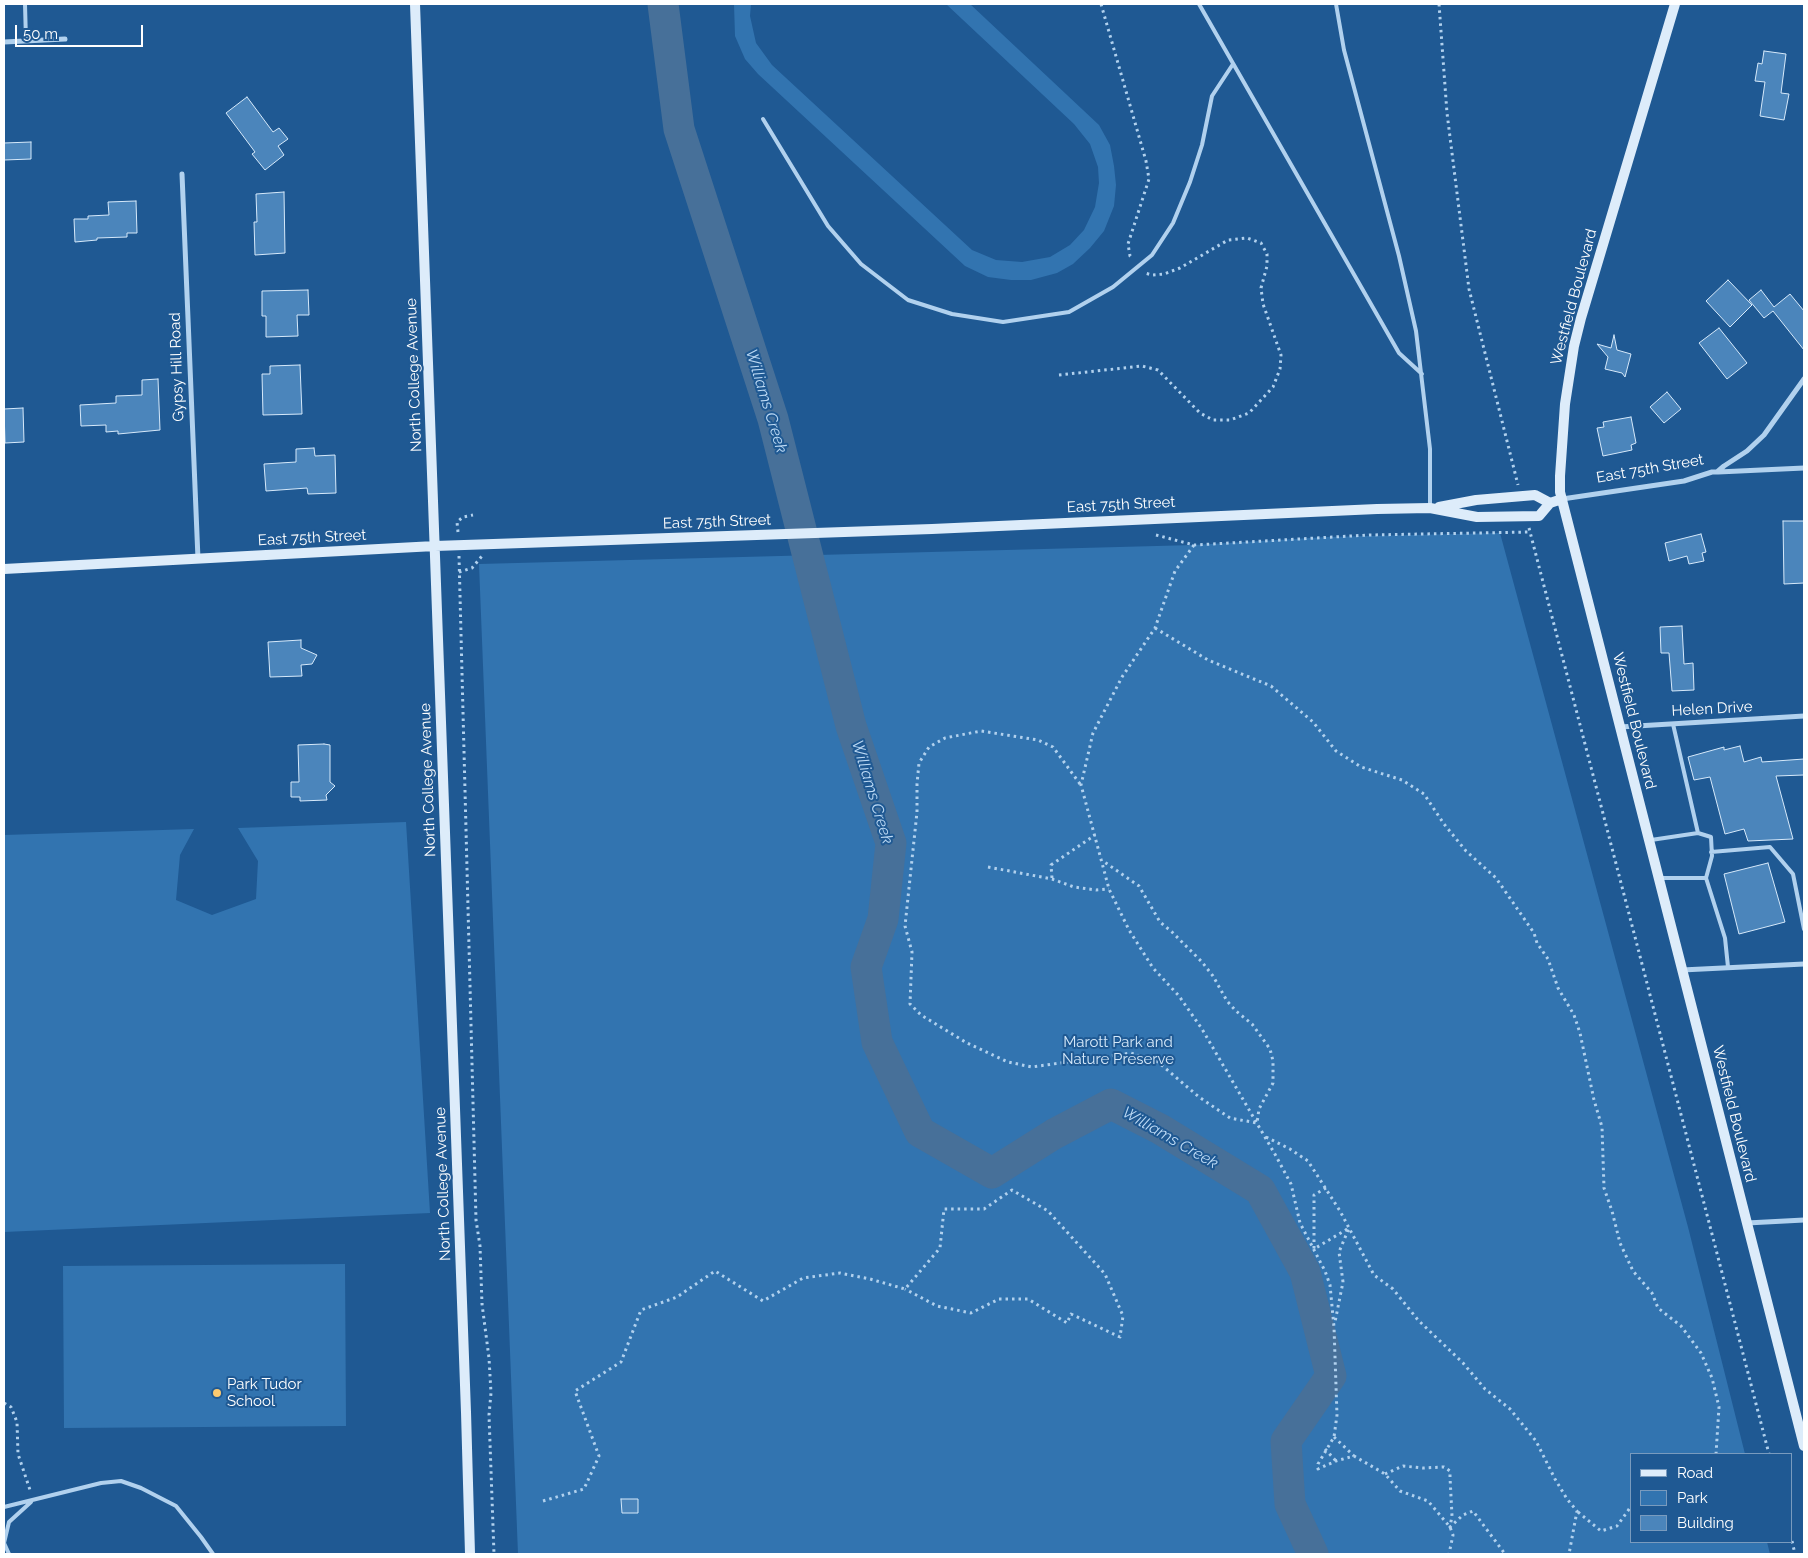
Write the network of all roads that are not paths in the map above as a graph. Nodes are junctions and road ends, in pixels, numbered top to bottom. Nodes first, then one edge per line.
1 (25, 4) edge
2 (415, 4) edge
3 (1199, 4) edge
4 (1336, 4) edge
5 (1675, 4) edge
6 (65, 39) dead end
7 (26, 41) junction
8 (4, 42) edge
9 (1233, 64) junction
10 (763, 119) dead end
11 (182, 174) dead end
12 (1422, 374) junction
13 (1804, 379) edge
14 (1804, 468) edge
15 (1718, 472) junction
16 (1562, 499) junction
17 (1550, 503) junction
18 (1430, 508) junction
19 (435, 546) junction
20 (198, 559) junction
21 (4, 569) edge
22 (1804, 716) edge
23 (1674, 724) junction
24 (1620, 727) junction
25 (1698, 834) junction
26 (1649, 840) junction
27 (1712, 852) junction
28 (1659, 878) junction
29 (1706, 878) junction
30 (1804, 927) edge
31 (1804, 964) edge
32 (1728, 968) junction
33 (1682, 970) junction
34 (1804, 1220) edge
35 (1747, 1223) junction
36 (1804, 1446) edge
37 (33, 1500) junction
38 (4, 1507) edge
39 (9, 1554) edge
40 (213, 1554) edge
41 (470, 1554) edge

1 - 7 lane
2 - 19 street, North College Avenue
3 - 9 lane
4 - 12 lane
5 - 16 street, Westfield Boulevard
6 - 7 street
7 - 8 street
9 - 10 lane
9 - 12 lane
11 - 20 street, Gypsy Hill Road
12 - 18 lane
13 - 15 street, East 75th Street
14 - 15 street
15 - 16 street, East 75th Street
16 - 17 street, East 75th Street
16 - 24 street, Westfield Boulevard
17 - 18 street, East 75th Street
17 - 18 street, East 75th Street
18 - 19 street, East 75th Street
19 - 20 street, East 75th Street
19 - 41 street, North College Avenue
20 - 21 street, East 75th Street
22 - 23 street, Helen Drive
23 - 24 street, Helen Drive
23 - 25 lane
24 - 26 street, Westfield Boulevard
25 - 26 lane
25 - 27 lane
26 - 28 street, Westfield Boulevard
27 - 29 lane
27 - 30 lane
28 - 29 lane
28 - 33 street, Westfield Boulevard
29 - 32 lane
31 - 32 street
32 - 33 street
33 - 35 street, Westfield Boulevard
34 - 35 street
35 - 36 street, Westfield Boulevard
37 - 38 lane
37 - 39 lane
37 - 40 lane

